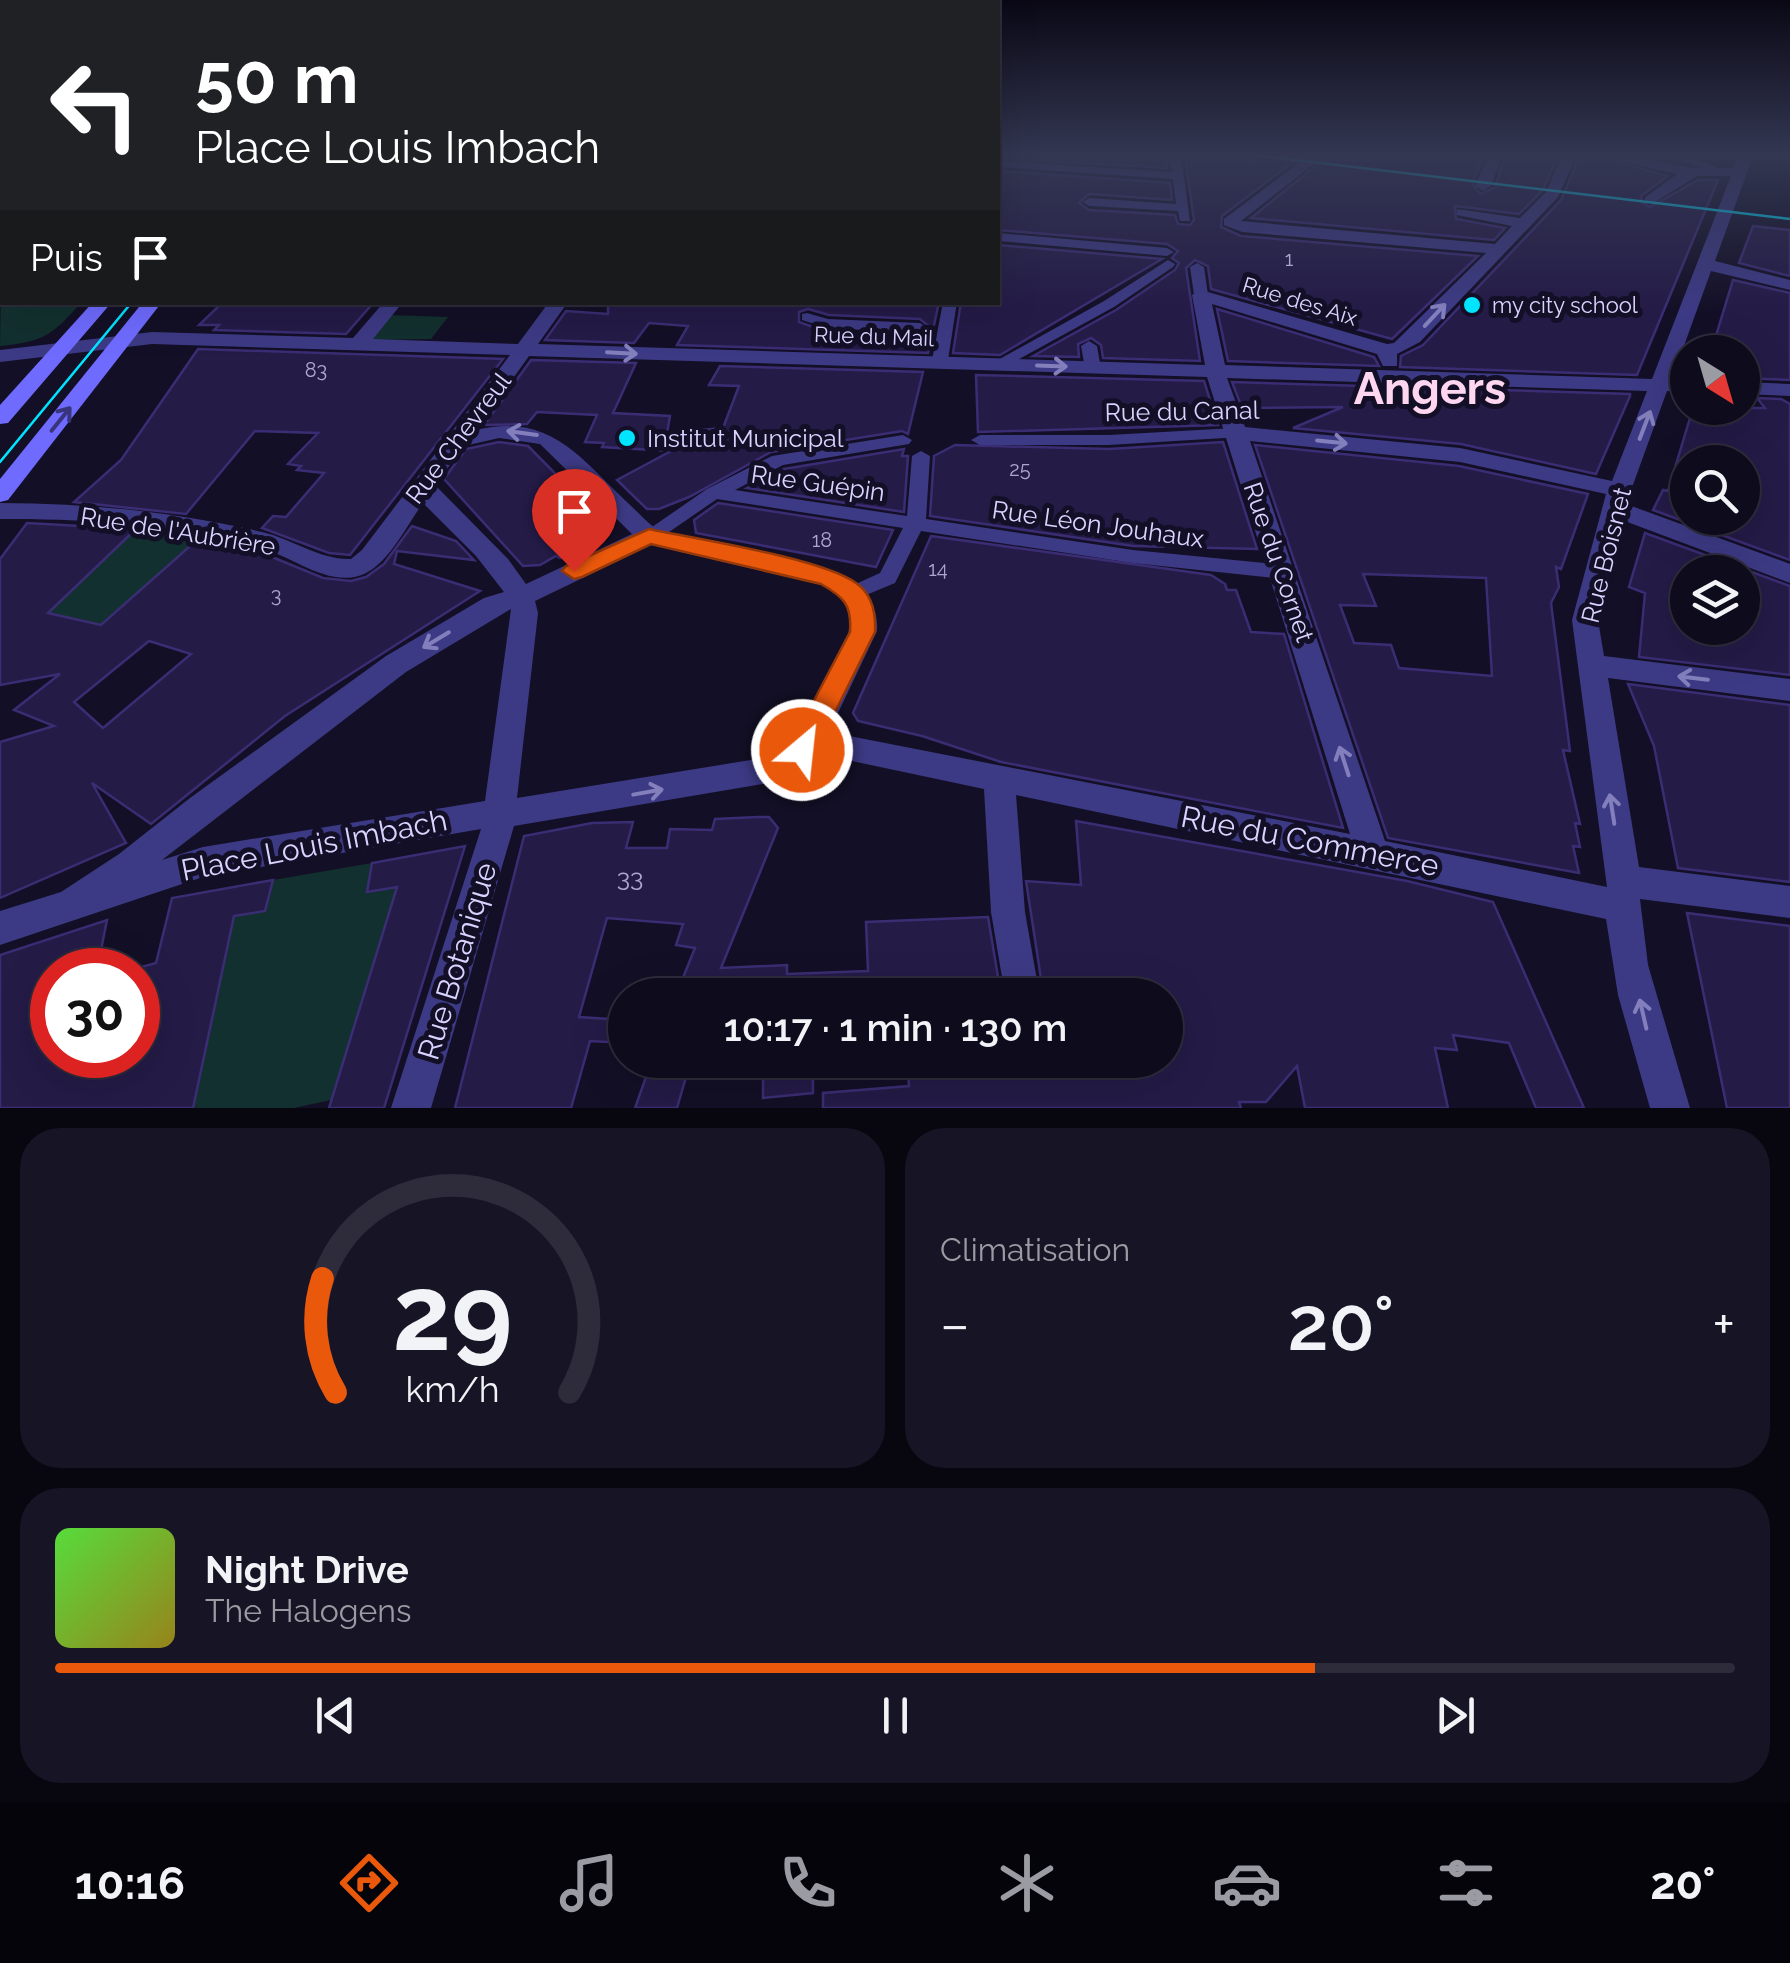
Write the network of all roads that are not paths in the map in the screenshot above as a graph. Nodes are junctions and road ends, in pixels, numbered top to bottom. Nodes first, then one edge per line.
1 (1134, 208) edge
2 (1183, 208) edge
3 (1249, 208) edge
4 (1540, 208) edge
5 (1728, 208) edge
6 (1463, 212) dead end
7 (1525, 224) junction
8 (1000, 238) edge
9 (1499, 250) junction
10 (1705, 264) junction
11 (1197, 267) dead end
12 (1790, 285) edge
13 (1202, 295) junction
14 (100, 305) edge
15 (151, 305) edge
16 (392, 305) edge
17 (556, 305) edge
18 (948, 305) edge
19 (807, 316) dead end
20 (932, 329) junction
21 (121, 343) junction
22 (358, 346) junction
23 (525, 349) junction
24 (1386, 350) junction
25 (59, 351) junction
26 (0, 356) edge
27 (940, 360) dead end
28 (1006, 360) dead end
29 (1216, 371) junction
30 (1397, 378) junction
31 (1660, 384) junction
32 (1670, 385) edge
33 (1760, 389) edge
34 (1790, 390) edge
35 (0, 418) edge
36 (1235, 432) junction
37 (456, 440) junction
38 (903, 440) dead end
39 (980, 440) dead end
40 (921, 456) dead end
41 (424, 483) junction
42 (714, 493) junction
43 (0, 495) edge
44 (1616, 499) junction
45 (0, 511) edge
46 (916, 522) junction
47 (649, 536) junction
48 (354, 568) joint
49 (1274, 571) dead end
50 (1790, 574) edge
51 (854, 594) junction
52 (522, 596) junction
53 (1590, 665) junction
54 (1790, 690) edge
55 (808, 740) junction
56 (1000, 781) junction
57 (201, 808) junction
58 (501, 814) junction
59 (1373, 854) junction
60 (203, 862) junction
61 (1622, 893) junction
62 (1790, 902) edge
63 (72, 904) junction
64 (0, 928) edge
65 (1019, 978) edge
66 (411, 1108) edge
67 (1670, 1108) edge

1 - 2 street
3 - 9 street
4 - 7 street
5 - 10 street, Rue Boisnet
6 - 7 street
7 - 9 street
8 - 28 street
24 -> 9 street
10 - 12 street
10 - 31 street, Rue Boisnet
11 - 13 street, Rue du Cornet
13 - 24 street, Rue des Aix
13 - 29 street, Rue du Cornet
14 - 25 main road
15 - 21 main road
16 - 22 street
17 - 23 street, Rue Chevreul
18 - 20 street
19 - 20 street
20 - 27 street
21 - 22 street, Rue du Mail
21 - 25 street, Rue du Mail
43 -> 21 main road
22 - 23 street, Rue du Mail
23 -> 29 street, Rue du Mail
23 - 37 street, Rue Chevreul
24 - 30 street
25 - 26 street, Rue du Mail
25 - 35 main road
29 - 30 street, Rue du Mail
29 - 36 street, Rue du Cornet
30 - 31 street, Rue du Mail
31 - 32 street, Rue du Mail
44 -> 31 street, Rue Boisnet
33 - 34 street
36 - 39 street, Rue du Canal
36 -> 44 street, Rue du Canal
59 -> 36 street, Rue du Cornet
37 - 41 street, Rue Chevreul
47 -> 37 street
38 - 42 street
40 - 46 street
41 - 48 street, Rue Chevreul
41 - 52 street
42 - 46 street, Rue Guépin
42 - 47 street
44 - 50 street, Rue du Canal
44 - 53 street, Rue Boisnet
45 - 48 street, Rue de l'Aubrière
46 - 49 street, Rue Léon Jouhaux
46 - 51 street
47 - 51 street
47 - 52 street
51 - 55 street, Place Louis Imbach
52 -> 57 street
52 - 58 street
54 -> 53 street
61 -> 53 street, Rue Boisnet
55 - 56 street
58 -> 55 street, Place Louis Imbach
56 - 59 street, Rue du Commerce
56 - 65 street
57 - 60 street
57 - 63 street
58 - 60 street, Place Louis Imbach
58 - 66 street, Rue Botanique
59 - 61 street, Rue du Commerce
60 - 63 street, Place Louis Imbach
61 - 62 street, Rue du Commerce
67 -> 61 street, Rue Boisnet
63 - 64 street

